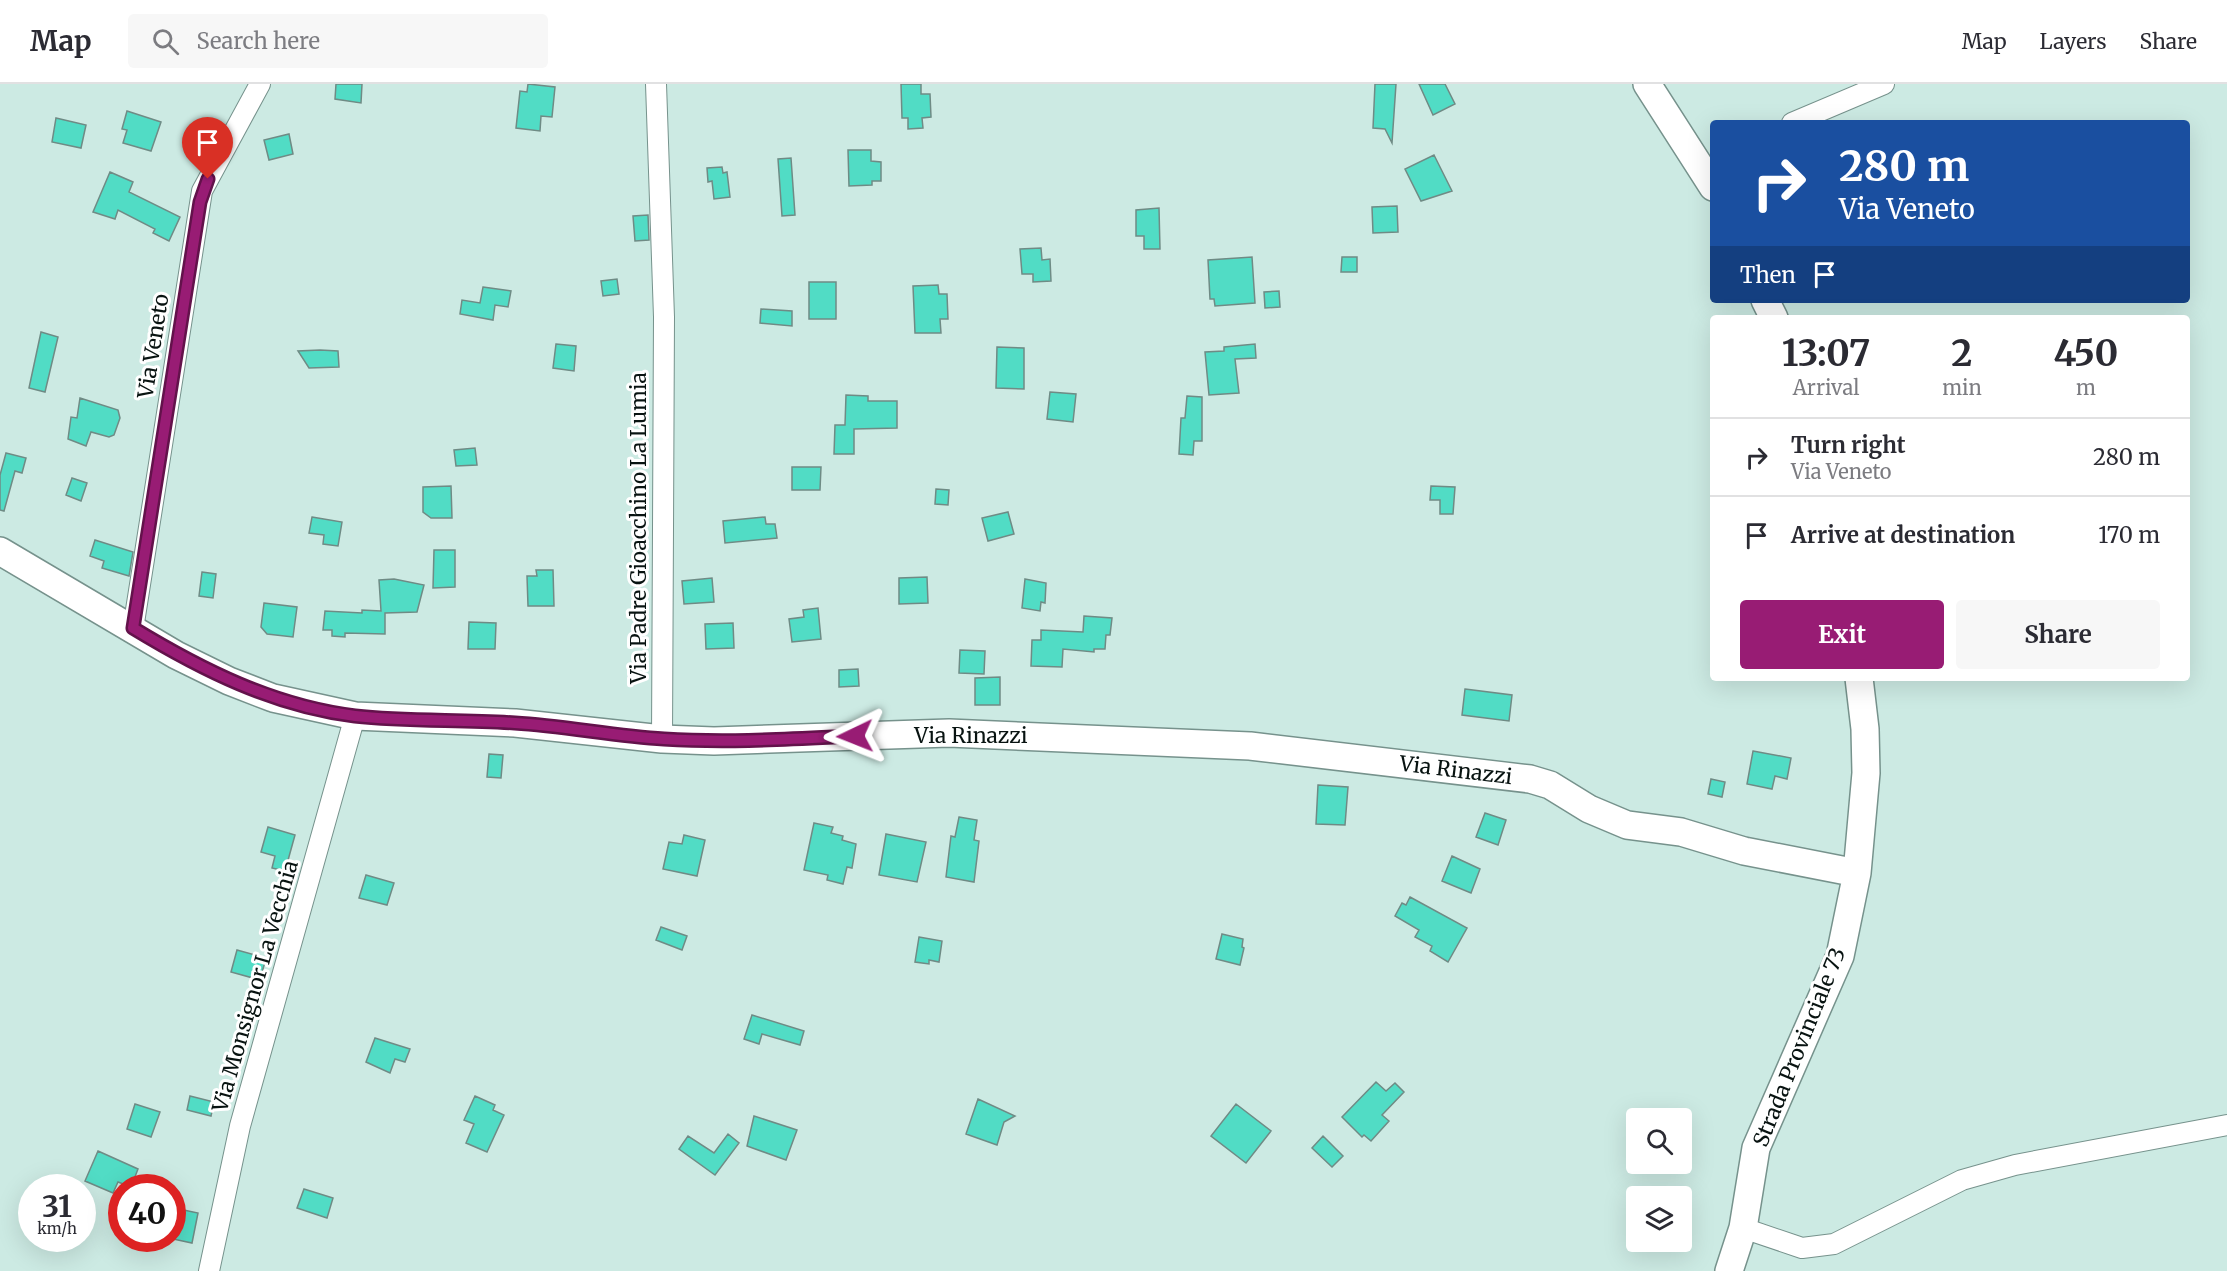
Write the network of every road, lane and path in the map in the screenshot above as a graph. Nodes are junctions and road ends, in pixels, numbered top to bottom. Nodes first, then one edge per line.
1 (260, 84) edge
2 (656, 84) edge
3 (1647, 84) edge
4 (1884, 84) edge
5 (1799, 120) edge
6 (1709, 170) edge
7 (0, 551) edge
8 (133, 628) junction
9 (1859, 681) edge
10 (355, 716) junction
11 (662, 739) junction
12 (1857, 873) junction
13 (2227, 1125) edge
14 (1743, 1228) junction
15 (209, 1271) edge
16 (1729, 1271) edge

1 - 8 street, Via Veneto
2 - 11 street, Via Padre Gioacchino La Lumia
3 - 6 street
4 - 5 street
7 - 8 street, Via Rinazzi
8 - 10 street, Via Rinazzi
9 - 12 street, Strada Provinciale 73
10 - 11 street, Via Rinazzi
10 - 15 street, Via Monsignor La Vecchia
11 - 12 street, Via Rinazzi
12 - 14 street, Strada Provinciale 73
13 - 14 street
14 - 16 street, Strada Provinciale 73

